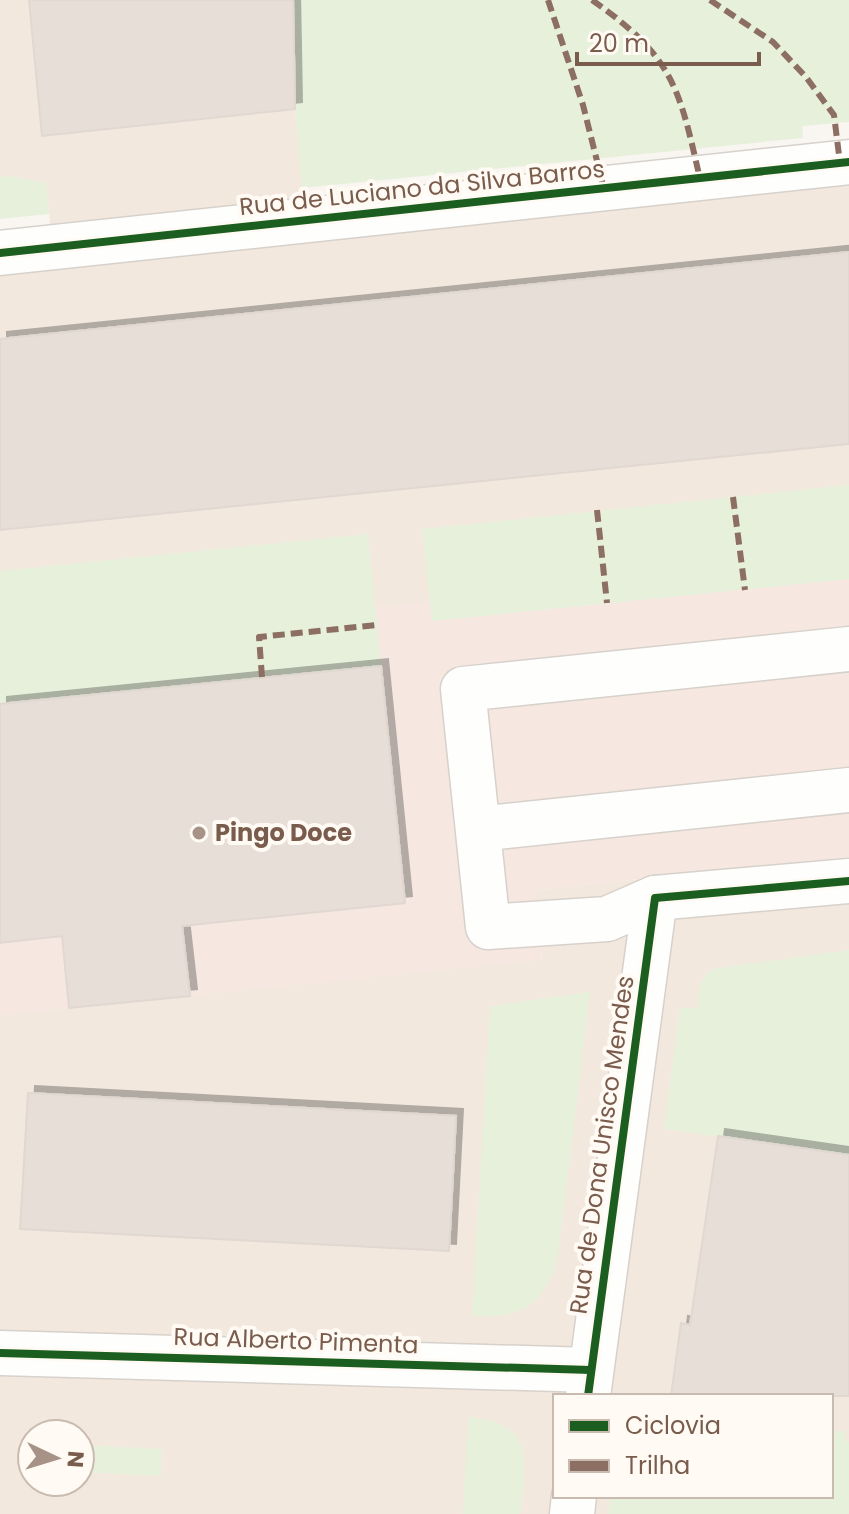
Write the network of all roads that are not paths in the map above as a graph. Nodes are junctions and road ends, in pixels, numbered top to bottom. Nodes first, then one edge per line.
1 (849, 162) edge
2 (0, 253) edge
3 (849, 649) edge
4 (849, 790) edge
5 (478, 829) junction
6 (849, 881) edge
7 (655, 898) junction
8 (0, 1353) edge
9 (590, 1383) edge

1 - 2 street, Rua de Luciano da Silva Barros
3 - 5 street
4 - 5 street
5 - 7 street
6 - 7 street
7 - 9 street, Rua de Dona Unisco Mendes
8 - 9 street, Rua Alberto Pimenta

